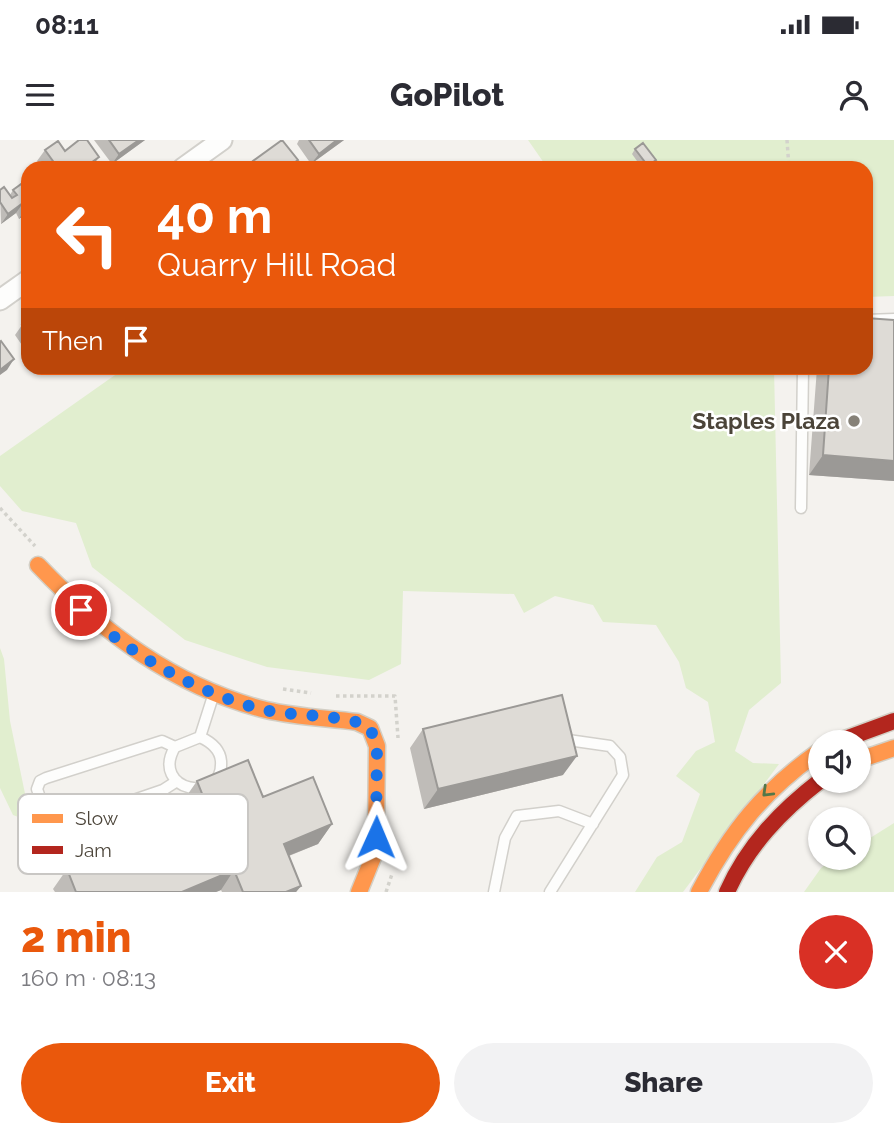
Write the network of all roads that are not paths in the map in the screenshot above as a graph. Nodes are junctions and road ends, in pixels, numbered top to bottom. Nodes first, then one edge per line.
1 (222, 140) edge
2 (193, 161) edge
3 (21, 285) edge
4 (0, 300) edge
5 (894, 319) edge
6 (873, 320) edge
7 (803, 375) edge
8 (801, 509) dead end
9 (38, 565) dead end
10 (214, 692) junction
11 (894, 721) edge
12 (865, 730) edge
13 (200, 737) junction
14 (560, 739) edge
15 (175, 747) junction
16 (894, 748) edge
17 (871, 756) edge
18 (808, 758) edge
19 (177, 782) junction
20 (808, 791) edge
21 (39, 794) edge
22 (151, 794) edge
23 (593, 824) junction
24 (359, 892) edge
25 (494, 892) edge
26 (550, 892) edge
27 (699, 892) edge
28 (727, 892) edge

1 - 2 street
3 - 4 street
5 - 6 lane
7 - 8 lane
9 - 10 main road
10 - 13 lane
10 - 24 main road
11 - 12 main road
13 - 15 lane
13 - 19 lane
14 - 23 lane
15 - 19 lane
15 - 21 lane
16 - 17 main road
18 -> 27 main road
19 - 22 lane
20 - 28 main road
23 - 25 lane
23 - 26 lane

